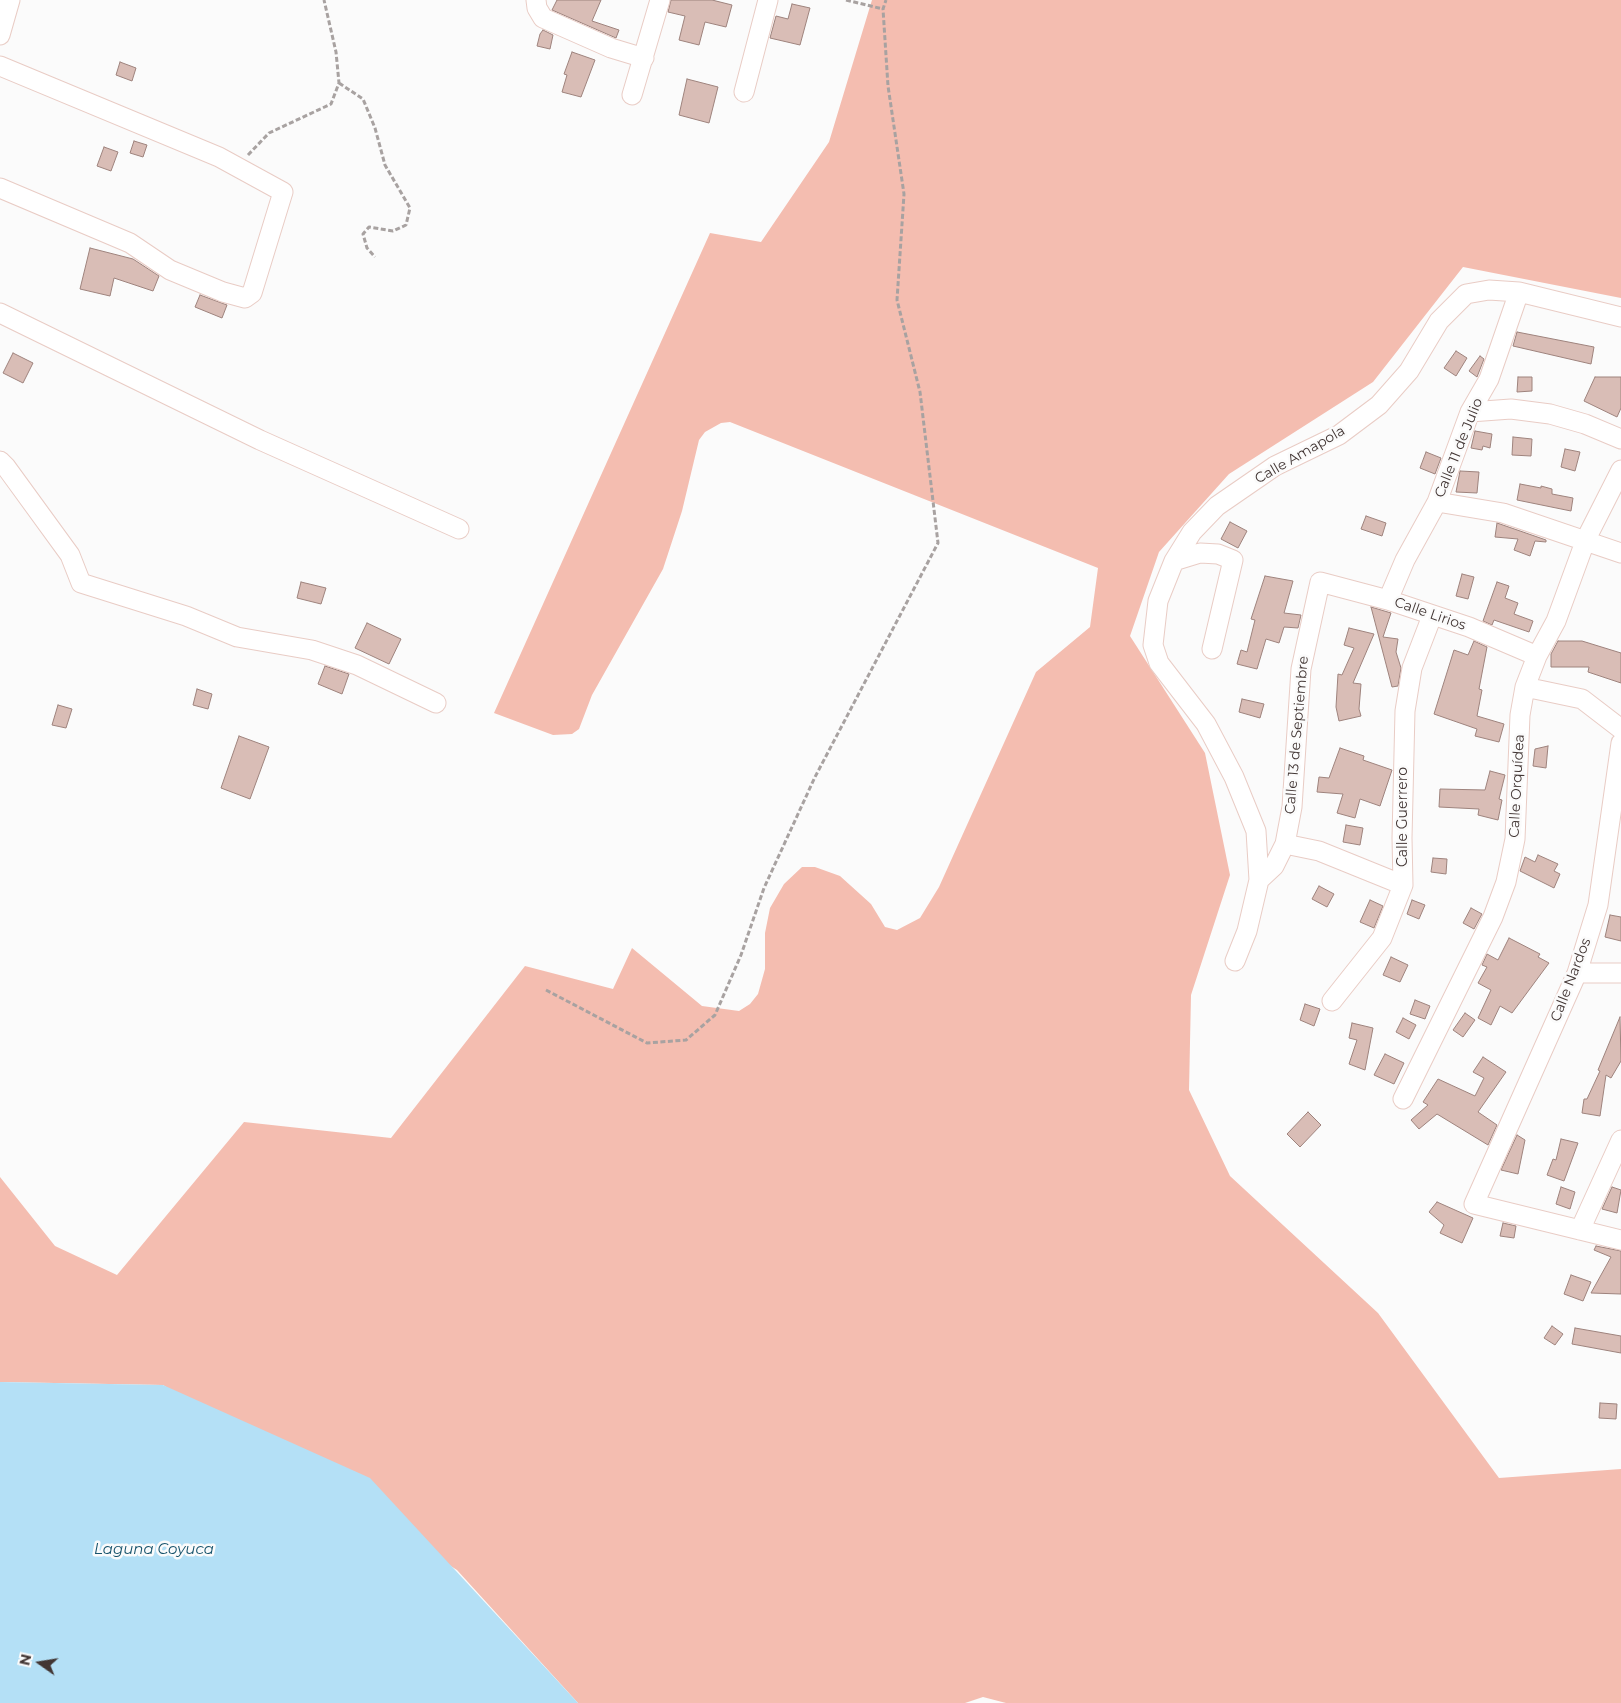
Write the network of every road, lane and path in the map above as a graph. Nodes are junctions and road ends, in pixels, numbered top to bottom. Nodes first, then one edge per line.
1 (10, 0) edge
2 (324, 0) edge
3 (536, 0) edge
4 (660, 0) edge
5 (768, 0) edge
6 (846, 0) edge
7 (886, 0) edge
8 (883, 8) junction
9 (0, 34) edge
10 (644, 58) junction
11 (0, 66) edge
12 (339, 83) junction
13 (744, 92) dead end
14 (632, 95) dead end
15 (237, 166) junction
16 (0, 188) edge
17 (375, 256) dead end
18 (1519, 292) junction
19 (0, 313) edge
20 (1621, 316) edge
21 (1470, 412) junction
22 (1621, 439) edge
23 (0, 461) edge
24 (1621, 470) edge
25 (1437, 502) junction
26 (459, 529) dead end
27 (1586, 539) junction
28 (1621, 553) edge
29 (1174, 561) junction
30 (1320, 582) joint
31 (1388, 600) junction
32 (1432, 616) junction
33 (1212, 648) dead end
34 (1537, 656) junction
35 (1525, 687) junction
36 (436, 703) dead end
37 (1621, 728) edge
38 (1621, 743) edge
39 (1285, 844) junction
40 (1259, 880) junction
41 (1403, 885) junction
42 (1235, 961) dead end
43 (1577, 973) junction
44 (1621, 973) edge
45 (546, 990) dead end
46 (1332, 1001) dead end
47 (1403, 1099) dead end
48 (1621, 1140) edge
49 (1580, 1230) junction
50 (1621, 1240) edge

1 - 9 street
2 - 12 path
3 - 10 street
4 - 10 street
5 - 13 street
6 - 8 path
7 - 8 path
8 - 45 path
10 - 14 street
11 - 15 street
12 - 15 path
12 - 17 path
15 - 16 street
18 - 20 street, Calle Amapola
18 - 21 street, Calle 11 de Julio
18 - 29 street, Calle Amapola
19 - 26 street
21 - 22 street
21 - 25 street, Calle 11 de Julio
23 - 36 street
24 - 27 street, Calle Orquídea
25 - 27 street
25 - 31 street, Calle 11 de Julio
27 - 28 street
27 - 34 street, Calle Orquídea
29 - 33 street
29 - 40 street, Calle Amapola
30 - 31 street, Calle Lirios
30 - 39 street, Calle 13 de Septiembre
31 - 32 street, Calle Lirios
32 - 34 street, Calle Lirios
32 - 41 street, Calle Guerrero
34 - 35 street, Calle Orquídea
35 - 37 street
35 - 47 street, Calle Orquídea
38 - 43 street, Calle Nardos
39 - 40 street, Calle 13 de Septiembre
39 - 41 street
40 - 42 street, Calle Amapola
41 - 46 street, Calle Guerrero
43 - 44 street
43 - 49 street, Calle Nardos
48 - 49 street
49 - 50 street

